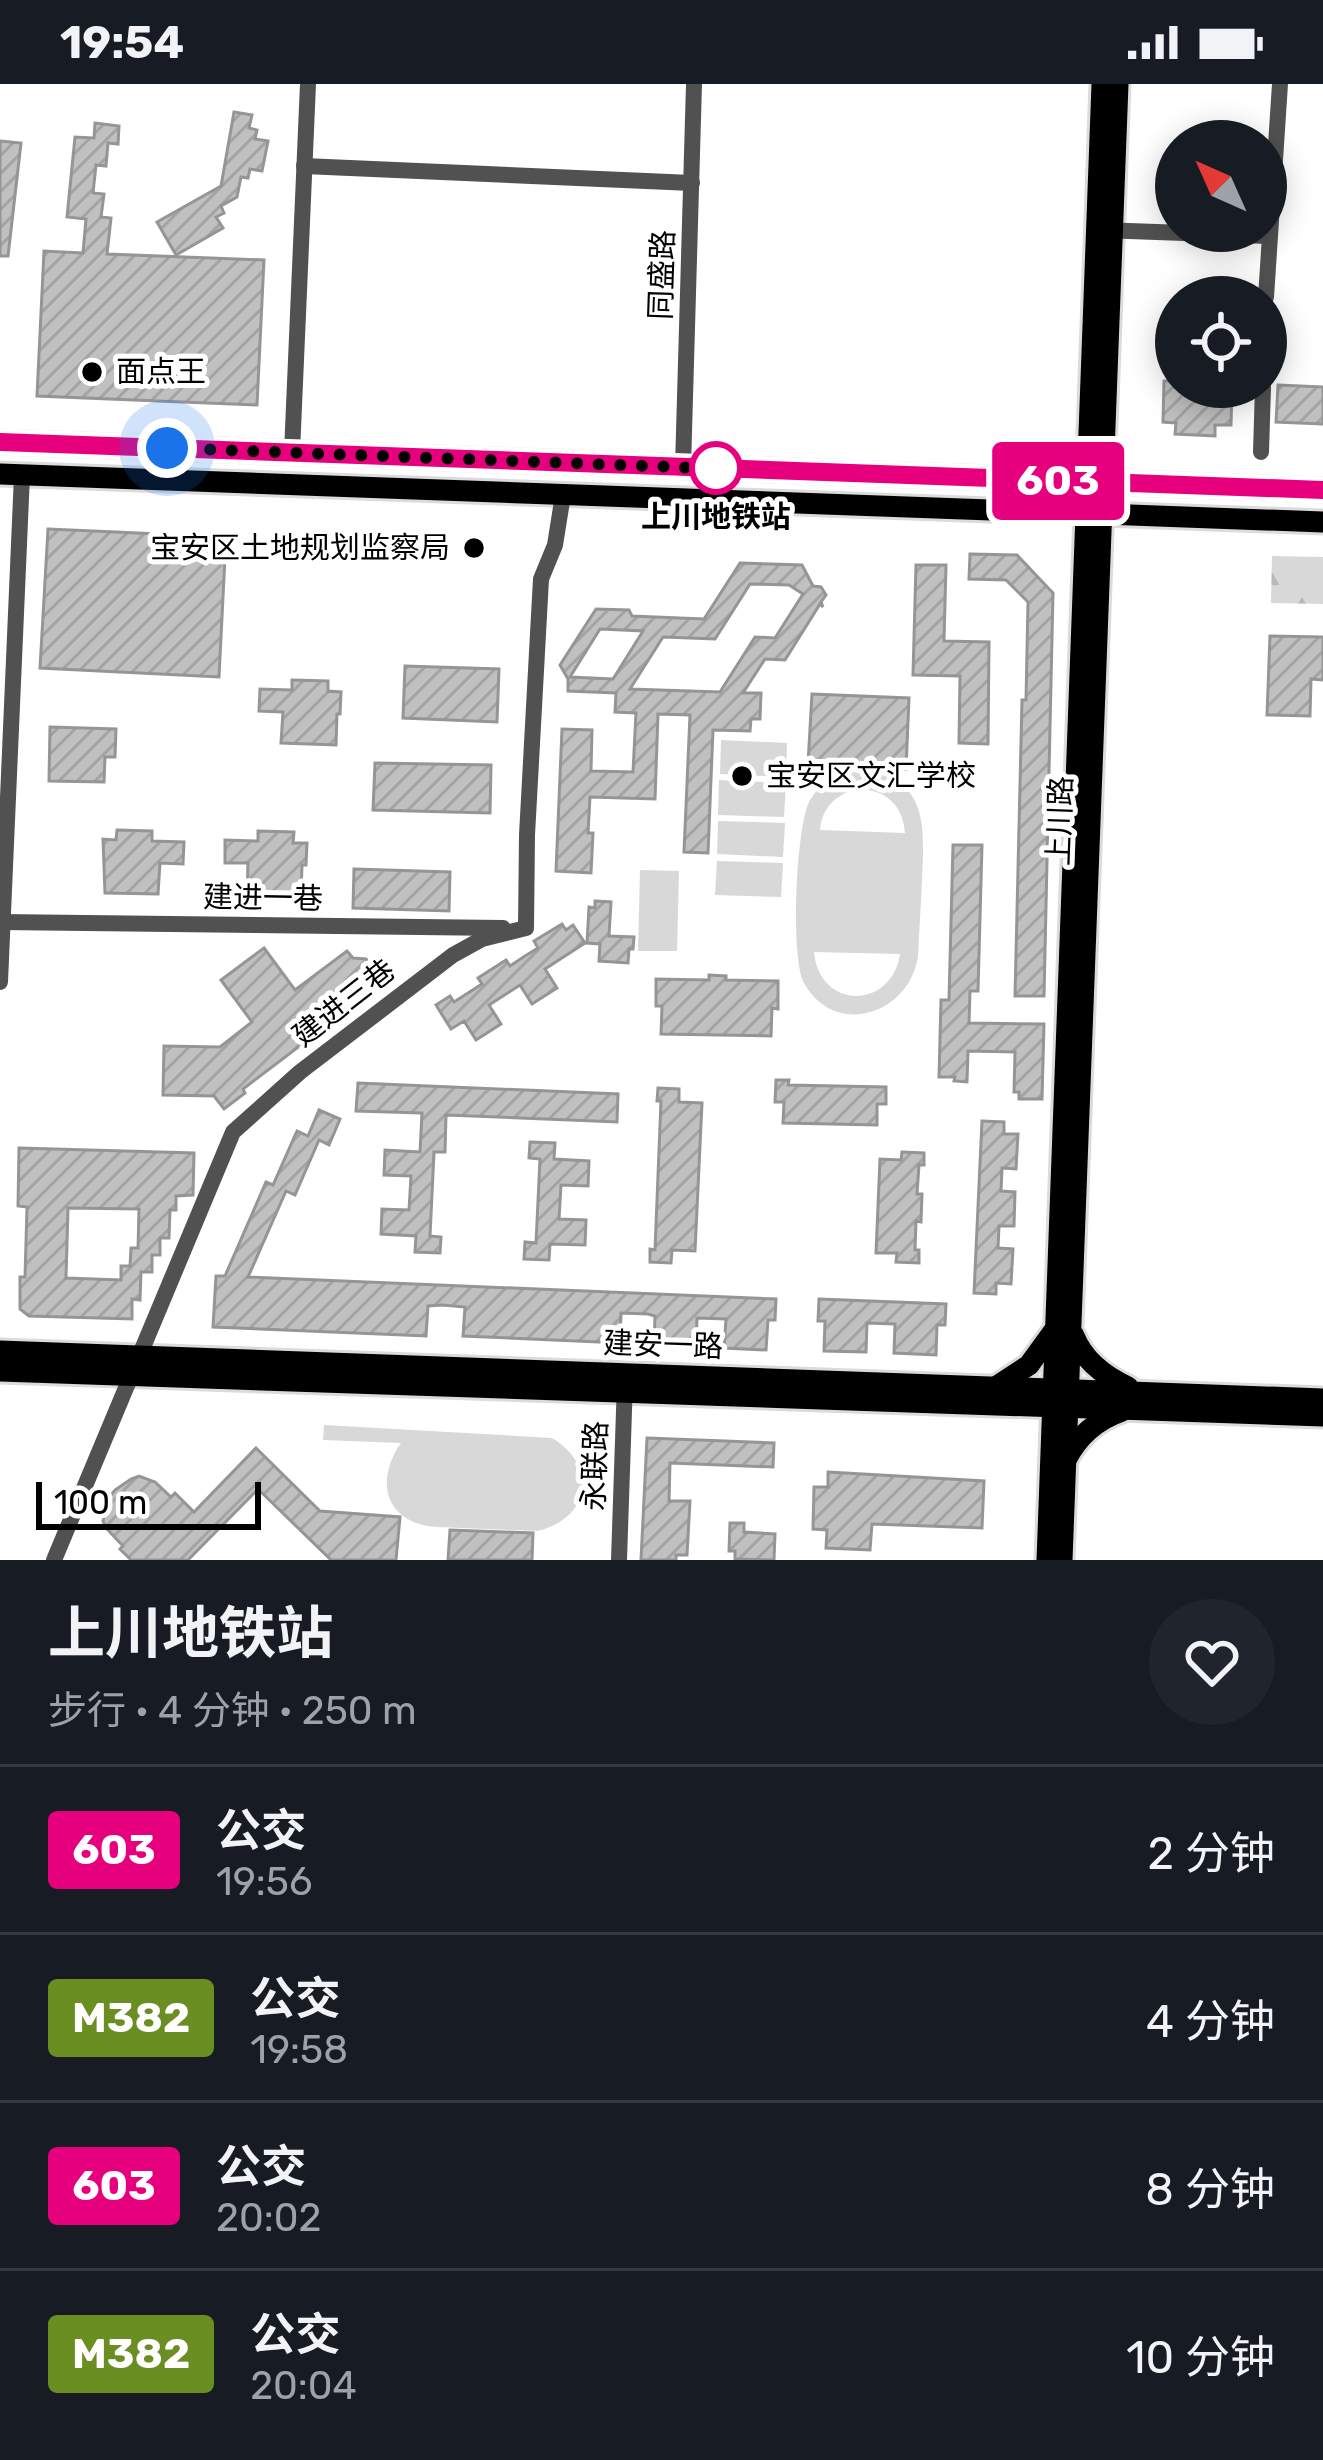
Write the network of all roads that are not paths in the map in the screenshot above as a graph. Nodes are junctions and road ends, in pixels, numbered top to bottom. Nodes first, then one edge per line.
1 (308, 84) edge
2 (694, 84) edge
3 (1102, 84) edge
4 (1118, 84) edge
5 (1280, 84) edge
6 (1277, 120) edge
7 (304, 166) junction
8 (692, 183) junction
9 (1104, 230) junction
10 (1155, 232) edge
11 (1262, 408) edge
12 (0, 442) edge
13 (292, 452) junction
14 (1261, 452) dead end
15 (683, 467) junction
16 (11, 475) edge
17 (1095, 482) junction
18 (1323, 490) edge
19 (563, 495) junction
20 (1094, 514) junction
21 (1323, 522) edge
22 (1, 922) edge
23 (526, 928) junction
24 (0, 982) edge
25 (1063, 1327) junction
26 (0, 1352) edge
27 (135, 1366) junction
28 (0, 1371) edge
29 (625, 1383) junction
30 (996, 1396) junction
31 (1061, 1399) junction
32 (1323, 1399) edge
33 (1132, 1401) junction
34 (1323, 1417) edge
35 (1059, 1458) junction
36 (54, 1560) edge
37 (619, 1560) edge
38 (1047, 1560) edge
39 (1062, 1560) edge

1 - 7 street
2 - 8 street, 同盛路
3 - 9 main road, 上川路
4 - 9 main road, 上川路
5 - 6 street
7 - 8 street
7 - 13 street
8 - 15 street, 同盛路
9 - 10 street
9 - 17 main road, 上川路
11 - 14 street
12 - 13 main road
13 - 15 main road
15 - 17 main road
16 - 19 main road
16 - 22 street
17 - 18 main road
17 - 20 main road, 上川路
19 - 20 main road
19 - 23 street
20 - 21 main road
20 - 25 main road, 上川路
22 - 23 street, 建进一巷
22 - 24 street
23 - 27 street, 建进三巷
25 - 30 main road
25 - 31 main road, 上川路
25 - 33 main road
26 - 27 main road, 建安一路
27 - 28 main road, 建安一路
27 - 29 main road, 建安一路
27 - 36 street, 建进三巷
29 - 30 main road, 建安一路
29 - 37 street, 永联路
30 - 31 main road, 建安一路
30 - 35 main road
31 - 33 main road, 建安一路
31 - 35 main road, 上川路
32 - 33 main road, 建安一路
33 - 34 main road, 建安一路
33 - 35 main road
35 - 38 main road, 上川路
35 - 39 main road, 上川路

